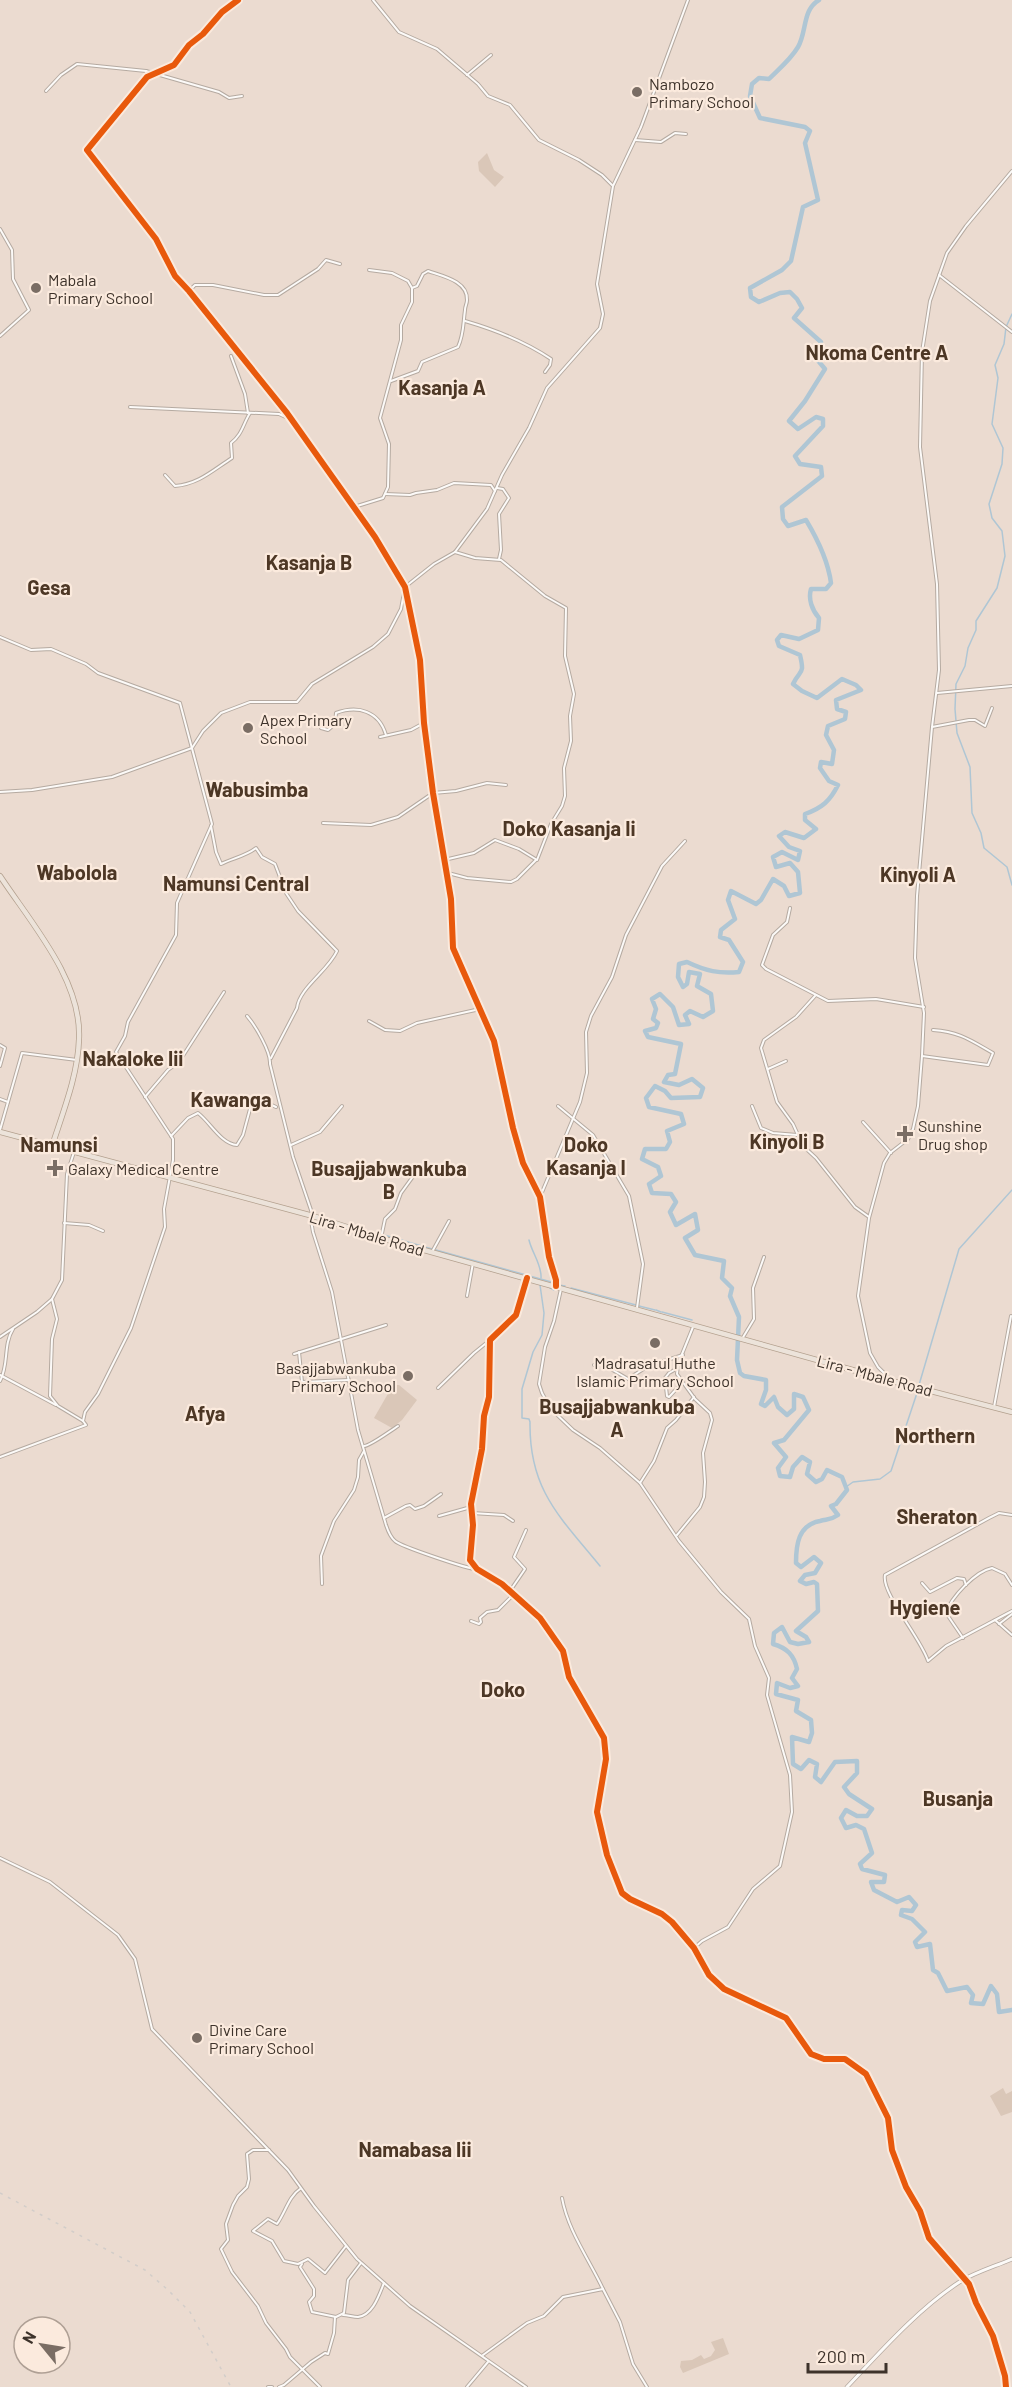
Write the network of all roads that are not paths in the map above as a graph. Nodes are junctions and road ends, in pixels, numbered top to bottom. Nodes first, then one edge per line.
1 (238, 0) edge
2 (373, 0) edge
3 (688, 0) edge
4 (491, 55) dead end
5 (146, 70) junction
6 (154, 73) junction
7 (467, 75) junction
8 (147, 77) junction
9 (46, 91) dead end
10 (242, 96) dead end
11 (686, 134) dead end
12 (635, 140) junction
13 (1012, 171) edge
14 (613, 186) junction
15 (0, 229) edge
16 (340, 264) dead end
17 (369, 270) dead end
18 (939, 275) junction
19 (412, 288) junction
20 (189, 291) junction
21 (465, 321) junction
22 (1012, 332) edge
23 (0, 336) edge
24 (231, 356) dead end
25 (545, 372) dead end
26 (391, 381) junction
27 (130, 407) dead end
28 (249, 413) junction
29 (292, 420) junction
30 (165, 475) dead end
31 (497, 488) junction
32 (495, 492) junction
33 (385, 494) junction
34 (354, 507) junction
35 (455, 552) junction
36 (499, 559) junction
37 (405, 587) junction
38 (0, 637) edge
39 (1012, 686) edge
40 (937, 693) junction
41 (992, 708) dead end
42 (424, 723) junction
43 (932, 727) junction
44 (321, 728) dead end
45 (386, 735) junction
46 (380, 737) dead end
47 (192, 748) junction
48 (506, 785) dead end
49 (0, 792) edge
50 (433, 793) junction
51 (323, 823) dead end
52 (211, 824) junction
53 (685, 841) dead end
54 (444, 860) junction
55 (537, 860) junction
56 (448, 873) junction
57 (0, 876) edge
58 (789, 908) dead end
59 (224, 992) dead end
60 (815, 996) junction
61 (924, 1007) junction
62 (480, 1009) junction
63 (247, 1016) dead end
64 (369, 1021) dead end
65 (933, 1030) dead end
66 (0, 1045) edge
67 (922, 1056) junction
68 (271, 1058) junction
69 (77, 1060) junction
70 (786, 1061) dead end
71 (0, 1066) edge
72 (768, 1069) junction
73 (145, 1096) junction
74 (0, 1100) edge
75 (8, 1102) junction
76 (342, 1106) dead end
77 (558, 1106) dead end
78 (752, 1106) dead end
79 (276, 1107) dead end
80 (573, 1120) junction
81 (863, 1122) dead end
82 (0, 1131) edge
83 (797, 1135) junction
84 (171, 1136) junction
85 (291, 1145) junction
86 (52, 1146) junction
87 (74, 1152) junction
88 (891, 1153) junction
89 (417, 1171) dead end
90 (170, 1179) junction
91 (540, 1197) junction
92 (313, 1216) junction
93 (869, 1218) junction
94 (449, 1221) dead end
95 (64, 1223) junction
96 (104, 1231) dead end
97 (381, 1238) junction
98 (432, 1252) junction
99 (764, 1257) dead end
100 (473, 1263) junction
101 (527, 1278) junction
102 (558, 1287) junction
103 (467, 1296) dead end
104 (52, 1299) junction
105 (637, 1308) junction
106 (1011, 1316) edge
107 (694, 1324) junction
108 (386, 1325) dead end
109 (15, 1328) junction
110 (0, 1337) edge
111 (740, 1338) junction
112 (341, 1339) junction
113 (490, 1340) junction
114 (299, 1352) junction
115 (294, 1354) dead end
116 (683, 1355) junction
117 (594, 1365) dead end
118 (676, 1369) junction
119 (1, 1376) edge
120 (349, 1380) junction
121 (0, 1381) edge
122 (892, 1381) junction
123 (682, 1383) junction
124 (438, 1388) dead end
125 (694, 1397) junction
126 (58, 1406) junction
127 (994, 1407) junction
128 (1012, 1412) edge
129 (83, 1420) junction
130 (398, 1426) dead end
131 (364, 1448) junction
132 (0, 1457) edge
133 (640, 1483) junction
134 (441, 1494) dead end
135 (471, 1507) junction
136 (472, 1513) junction
137 (1012, 1515) edge
138 (439, 1516) dead end
139 (384, 1518) junction
140 (513, 1521) dead end
141 (526, 1530) dead end
142 (676, 1535) junction
143 (477, 1569) junction
144 (922, 1583) dead end
145 (322, 1584) dead end
146 (966, 1585) junction
147 (1012, 1585) edge
148 (510, 1591) junction
149 (513, 1595) junction
150 (1012, 1613) edge
151 (994, 1620) junction
152 (471, 1622) dead end
153 (999, 1624) junction
154 (1012, 1635) edge
155 (963, 1638) junction
156 (0, 1858) edge
157 (693, 1948) junction
158 (269, 2150) junction
159 (301, 2188) junction
160 (562, 2198) dead end
161 (346, 2246) junction
162 (1012, 2259) edge
163 (303, 2262) junction
164 (362, 2263) junction
165 (964, 2279) junction
166 (385, 2282) junction
167 (603, 2289) junction
168 (343, 2315) junction
169 (335, 2317) junction
170 (482, 2355) junction
171 (489, 2361) junction
172 (303, 2369) junction
173 (279, 2387) edge
174 (320, 2387) edge
175 (467, 2387) edge
176 (526, 2387) edge
177 (647, 2387) edge
178 (847, 2387) edge
179 (1006, 2387) edge

1 - 6 street
2 - 7 street
3 - 12 street
4 - 7 street
5 - 6 street
5 - 8 street
5 - 9 street
6 - 8 street
6 - 10 street
7 - 14 street
8 - 20 street
11 - 12 street
12 - 14 street
13 - 18 street
14 - 31 street
15 - 23 street
16 - 20 street
17 - 19 street
18 - 22 street
18 - 40 street
19 - 21 street
19 - 26 street
20 - 29 street
21 - 25 street
21 - 26 street
24 - 28 street
26 - 33 street
27 - 28 street
28 - 29 street
28 - 30 street
29 - 34 street
31 - 32 street
31 - 36 street
32 - 33 street
32 - 35 street
33 - 34 street
34 - 37 street
35 - 36 street
35 - 37 street
36 - 55 street
37 - 42 street
37 - 47 street
38 - 47 street
39 - 40 street
40 - 43 street
41 - 43 street
42 - 45 street
42 - 50 street
43 - 61 street
44 - 45 street
45 - 46 street
47 - 49 street
47 - 52 street
48 - 50 street
50 - 51 street
50 - 54 street
52 - 68 street
52 - 73 street
53 - 80 street
54 - 55 street
54 - 56 street
55 - 56 street
56 - 62 street
57 - 69 main road
58 - 60 street
59 - 73 street
60 - 61 street
60 - 72 street
61 - 67 street
62 - 64 street
62 - 91 street
63 - 68 street
65 - 67 street
66 - 71 street
67 - 88 street
68 - 85 street
69 - 75 street
69 - 86 main road
70 - 72 street
72 - 83 street
73 - 84 street
74 - 75 street
75 - 82 street
76 - 85 street
77 - 80 street
78 - 83 street
79 - 84 street
80 - 91 street
80 - 105 street
81 - 88 street
82 - 86 main road, Lira - Mbale Road
83 - 93 street
84 - 90 street
85 - 92 street
86 - 87 main road, Lira - Mbale Road
87 - 90 main road, Lira - Mbale Road
87 - 95 street
88 - 93 street
89 - 97 street
90 - 92 main road, Lira - Mbale Road
90 - 129 street
91 - 102 street
92 - 97 main road, Lira - Mbale Road
92 - 112 street
93 - 122 street
94 - 98 street
95 - 96 street
95 - 104 street
97 - 98 main road, Lira - Mbale Road
98 - 100 main road, Lira - Mbale Road
99 - 111 street
100 - 101 main road, Lira - Mbale Road
100 - 103 street
101 - 102 main road, Lira - Mbale Road
101 - 113 street
102 - 105 main road, Lira - Mbale Road
102 - 133 street
104 - 109 street
104 - 126 street
105 - 107 main road, Lira - Mbale Road
106 - 127 street
107 - 111 main road, Lira - Mbale Road
107 - 116 street
108 - 112 street
109 - 110 street
109 - 119 street
111 - 122 main road, Lira - Mbale Road
112 - 114 street
112 - 120 street
113 - 124 street
113 - 135 street
114 - 115 street
114 - 120 street
116 - 117 street
116 - 118 street
118 - 123 street
118 - 123 street
119 - 121 street
119 - 126 street
120 - 131 street
122 - 127 main road, Lira - Mbale Road
123 - 125 street
125 - 133 street
125 - 142 street
126 - 129 street
127 - 128 main road, Lira - Mbale Road
129 - 132 street
130 - 131 street
131 - 139 street
131 - 145 street
133 - 142 street
134 - 139 street
135 - 136 street
135 - 138 street
136 - 140 street
136 - 143 street
137 - 155 street
139 - 143 street
141 - 148 street
142 - 157 street
143 - 148 street
144 - 146 street
146 - 147 street
146 - 155 street
148 - 149 street
149 - 152 street
149 - 157 street
150 - 151 street
150 - 153 street
151 - 153 street
151 - 155 street
153 - 154 street
156 - 158 street
157 - 165 street
158 - 159 street
158 - 172 street
159 - 161 street
159 - 163 street
160 - 167 street
161 - 163 street
161 - 164 street
162 - 165 street
163 - 169 street
164 - 166 street
164 - 168 street
165 - 178 street
165 - 179 street
166 - 168 street
166 - 170 street
167 - 170 street
167 - 177 street
168 - 169 street
169 - 172 street
170 - 171 street
171 - 175 street
171 - 176 street
172 - 173 street
172 - 174 street

